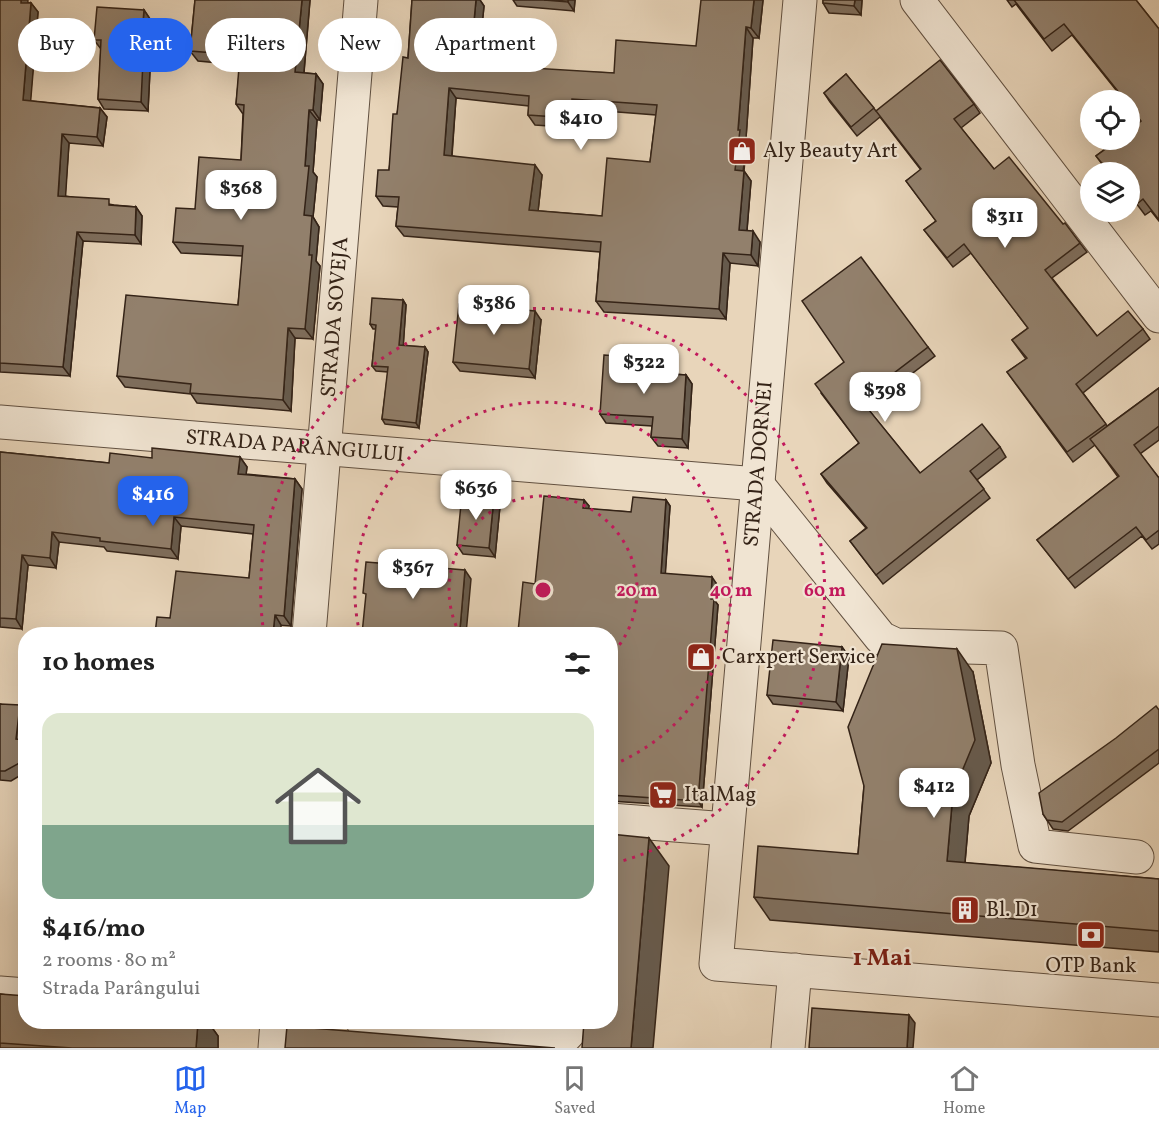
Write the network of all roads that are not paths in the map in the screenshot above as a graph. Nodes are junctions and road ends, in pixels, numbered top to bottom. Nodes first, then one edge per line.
1 (361, 0) edge
2 (800, 0) edge
3 (917, 0) edge
4 (1159, 316) edge
5 (0, 422) edge
6 (324, 448) junction
7 (758, 484) junction
8 (310, 627) edge
9 (618, 821) edge
10 (728, 829) junction
11 (1137, 857) dead end
12 (795, 970) junction
13 (0, 993) edge
14 (18, 994) edge
15 (1159, 1000) edge
16 (276, 1029) edge
17 (445, 1029) edge
18 (571, 1029) edge
19 (275, 1048) edge
20 (788, 1048) edge

1 - 6 street, STRADA SOVEJA
2 - 7 street, STRADA DORNEI
3 - 4 street
5 - 6 street, STRADA PARÂNGULUI
6 - 7 street, STRADA PARÂNGULUI
6 - 8 street, STRADA SOVEJA
7 - 10 street, STRADA DORNEI
7 - 11 street
9 - 10 street
10 - 12 street, STRADA DORNEI
12 - 15 street
12 - 20 street
13 - 14 street
16 - 19 street
17 - 18 street

